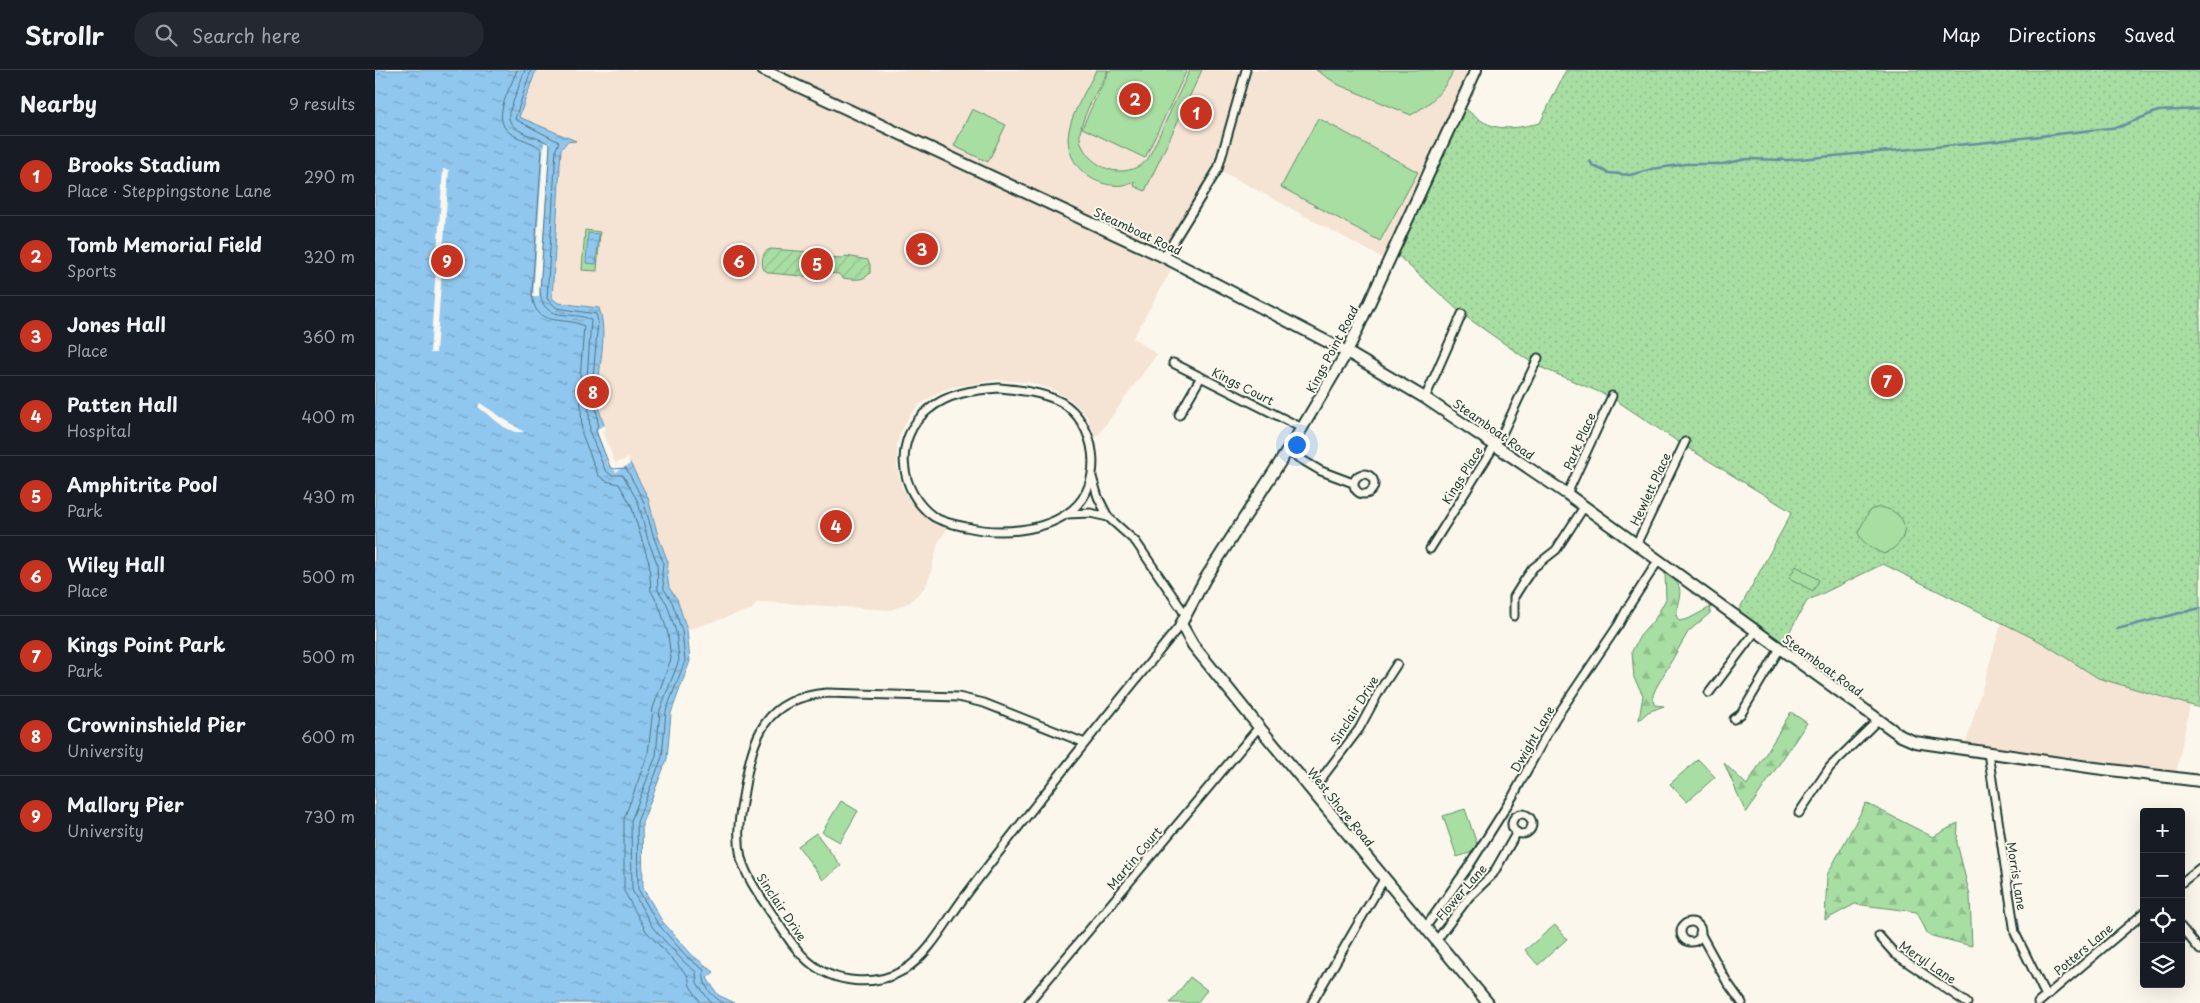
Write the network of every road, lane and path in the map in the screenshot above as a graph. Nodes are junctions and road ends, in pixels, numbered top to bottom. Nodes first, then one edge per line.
1 (763, 70) edge
2 (1246, 70) edge
3 (1476, 70) edge
4 (1164, 257) junction
5 (1463, 314) dead end
6 (1347, 352) junction
7 (1538, 358) dead end
8 (1173, 363) dead end
9 (1201, 377) junction
10 (1612, 396) dead end
11 (1425, 398) junction
12 (1179, 415) dead end
13 (1302, 428) junction
14 (1685, 442) dead end
15 (1495, 444) junction
16 (1287, 451) junction
17 (1092, 477) junction
18 (1353, 483) dead end
19 (1567, 494) junction
20 (1584, 507) junction
21 (1066, 514) junction
22 (1108, 517) junction
23 (1636, 545) junction
24 (1430, 549) dead end
25 (1658, 561) junction
26 (1514, 616) dead end
27 (1183, 619) junction
28 (1755, 632) junction
29 (1779, 650) junction
30 (1397, 664) dead end
31 (1709, 692) dead end
32 (1734, 719) dead end
33 (1878, 720) junction
34 (1259, 727) junction
35 (1085, 743) junction
36 (1987, 753) junction
37 (2200, 781) edge
38 (1312, 791) junction
39 (1799, 813) dead end
40 (1517, 832) dead end
41 (2200, 868) edge
42 (1384, 879) junction
43 (2185, 880) edge
44 (2140, 916) edge
45 (1425, 928) junction
46 (2185, 932) edge
47 (1700, 933) dead end
48 (1879, 936) dead end
49 (1436, 941) junction
50 (2200, 950) edge
51 (2046, 996) junction
52 (1028, 1003) edge
53 (1312, 1003) edge
54 (1488, 1003) edge
55 (1742, 1003) edge
56 (1967, 1003) edge
57 (2038, 1003) edge

1 - 4 street, Steamboat Road
2 - 4 street
3 - 6 street, Kings Point Road
4 - 6 street, Steamboat Road
5 - 11 street
6 - 11 street, Steamboat Road
6 - 13 street, Kings Point Road
7 - 15 street, Kings Place
8 - 9 street, Kings Court
9 - 12 street
9 - 13 street, Kings Court
10 - 19 street, Park Place
11 - 15 street, Steamboat Road
13 - 16 street, Kings Point Road
14 - 23 street, Hewlett Place
15 - 19 street, Steamboat Road
15 - 24 street, Kings Place
16 - 18 street
16 - 27 street, Kings Point Road
17 - 21 street
17 - 21 street
17 - 22 street
19 - 20 street, Steamboat Road
20 - 23 street, Steamboat Road
20 - 26 street
21 - 22 street
22 - 27 street
23 - 25 street, Steamboat Road
25 - 28 street, Steamboat Road
25 - 45 street, Dwight Lane
27 - 34 street, West Shore Road
27 - 35 street, Sinclair Drive
28 - 29 street, Steamboat Road
28 - 31 street
29 - 32 street
29 - 33 street, Steamboat Road
30 - 38 street, Sinclair Drive
33 - 36 street, Steamboat Road
33 - 39 street
34 - 38 street, West Shore Road
34 - 52 street, Martin Court
35 - 35 street, Sinclair Drive
36 - 37 street, Steamboat Road
36 - 51 street, Morris Lane
38 - 42 street, West Shore Road
40 - 49 street, Flower Lane
41 - 43 street
42 - 45 street, West Shore Road
42 - 53 street
44 - 51 street, Potters Lane
45 - 49 street, West Shore Road
46 - 50 street
47 - 55 street
48 - 56 street, Meryl Lane
49 - 54 street, West Shore Road
51 - 57 street, Potters Lane

